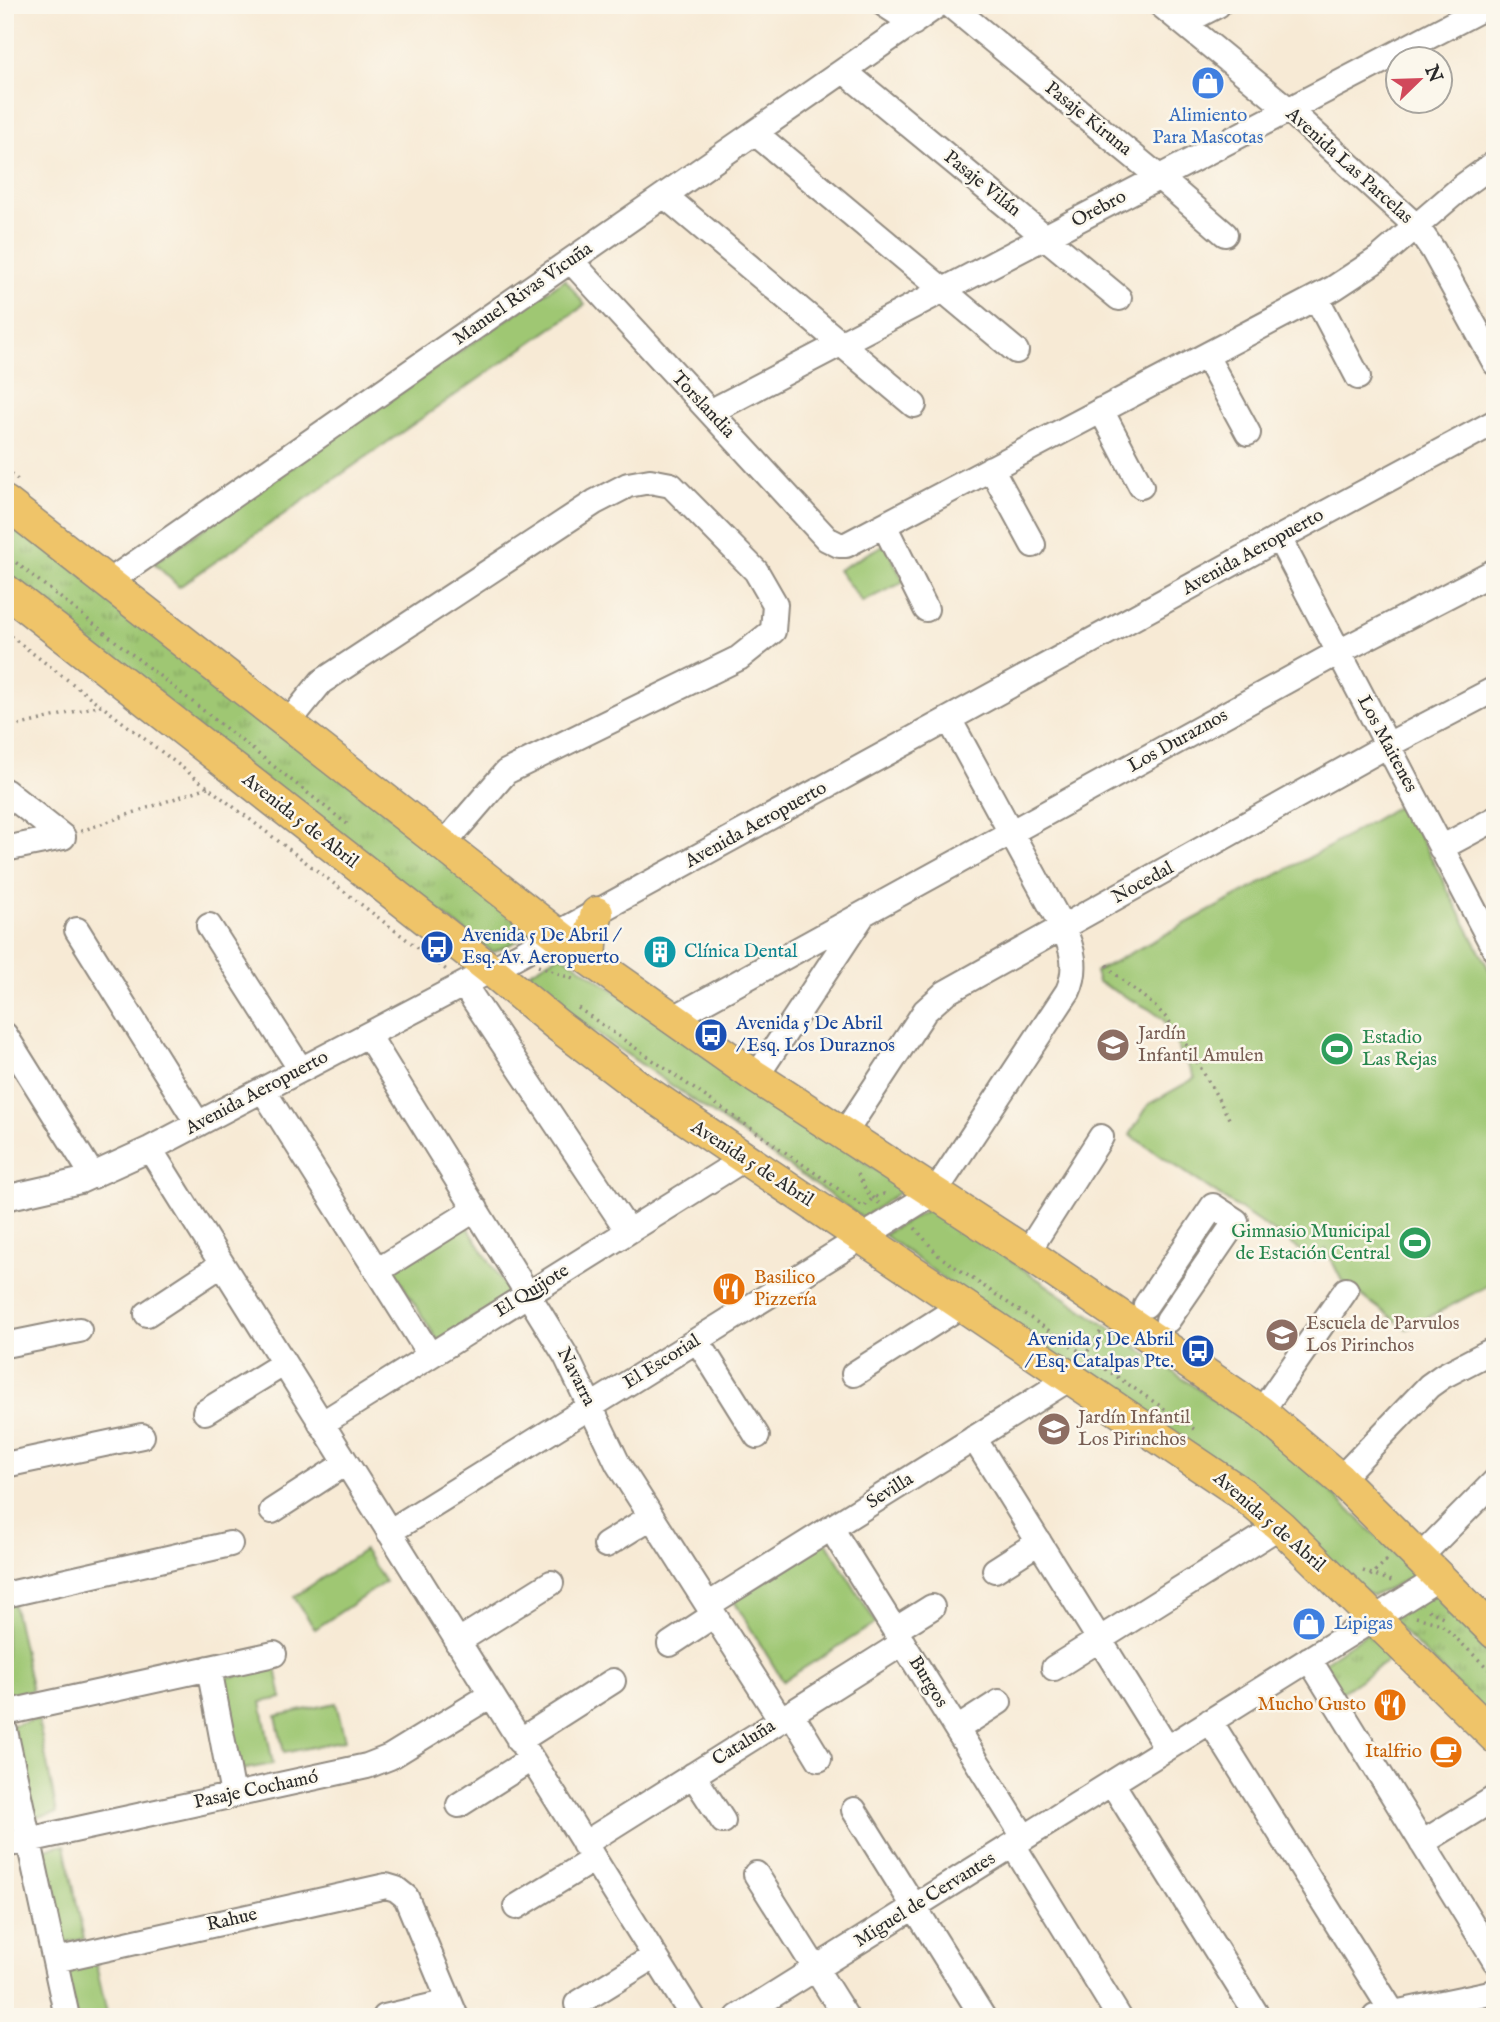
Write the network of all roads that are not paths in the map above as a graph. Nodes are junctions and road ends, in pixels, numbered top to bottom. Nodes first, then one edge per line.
1 (885, 5) edge
2 (938, 5) edge
3 (950, 5) edge
4 (1161, 5) edge
5 (1218, 5) edge
6 (1489, 5) edge
7 (913, 23) junction
8 (1183, 23) junction
9 (844, 71) junction
10 (1289, 110) junction
11 (755, 133) junction
12 (1495, 163) edge
13 (1160, 178) junction
14 (664, 196) junction
15 (1417, 227) junction
16 (1225, 234) dead end
17 (1046, 237) junction
18 (570, 261) junction
19 (945, 290) junction
20 (1119, 298) dead end
21 (1317, 299) junction
22 (842, 344) junction
23 (1016, 351) dead end
24 (1206, 356) junction
25 (1495, 363) edge
26 (1358, 377) dead end
27 (914, 405) dead end
28 (1101, 410) junction
29 (710, 412) junction
30 (1495, 422) edge
31 (1248, 433) dead end
32 (991, 468) junction
33 (1140, 486) dead end
34 (5, 502) edge
35 (884, 525) junction
36 (1279, 538) junction
37 (1033, 545) dead end
38 (1495, 571) edge
39 (107, 583) junction
40 (5, 590) edge
41 (926, 609) dead end
42 (1339, 652) junction
43 (1495, 690) edge
44 (949, 719) junction
45 (288, 723) junction
46 (1388, 745) junction
47 (5, 792) edge
48 (1495, 819) edge
49 (1011, 833) junction
50 (443, 844) junction
51 (1441, 848) junction
52 (5, 849) edge
53 (597, 913) junction
54 (863, 915) junction
55 (209, 926) dead end
56 (1063, 928) junction
57 (77, 930) dead end
58 (557, 934) junction
59 (1491, 934) edge
60 (587, 971) junction
61 (478, 978) junction
62 (672, 1019) junction
63 (5, 1035) edge
64 (368, 1035) junction
65 (301, 1070) junction
66 (756, 1077) junction
67 (263, 1090) junction
68 (198, 1124) junction
69 (844, 1134) junction
70 (1101, 1137) dead end
71 (150, 1149) junction
72 (744, 1158) junction
73 (93, 1176) junction
74 (935, 1192) junction
75 (5, 1198) edge
76 (476, 1209) junction
77 (628, 1231) junction
78 (863, 1236) junction
79 (1027, 1253) junction
80 (221, 1265) junction
81 (377, 1271) junction
82 (1346, 1290) dead end
83 (529, 1293) junction
84 (964, 1304) junction
85 (1146, 1305) junction
86 (1113, 1311) junction
87 (147, 1314) dead end
88 (1168, 1320) junction
89 (79, 1330) dead end
90 (697, 1340) junction
91 (5, 1345) edge
92 (1495, 1349) edge
93 (1178, 1354) junction
94 (430, 1355) junction
95 (283, 1364) junction
96 (1079, 1366) junction
97 (854, 1374) dead end
98 (591, 1406) junction
99 (205, 1412) dead end
100 (1261, 1412) junction
101 (321, 1424) junction
102 (142, 1436) dead end
103 (757, 1436) dead end
104 (974, 1438) junction
105 (346, 1463) junction
106 (5, 1465) edge
107 (1340, 1479) junction
108 (1495, 1480) edge
109 (272, 1511) dead end
110 (651, 1517) junction
111 (1280, 1526) junction
112 (831, 1528) junction
113 (389, 1532) junction
114 (1039, 1542) junction
115 (230, 1544) dead end
116 (606, 1545) dead end
117 (1417, 1568) junction
118 (995, 1570) dead end
119 (551, 1583) dead end
120 (5, 1594) edge
121 (1394, 1606) junction
122 (932, 1607) dead end
123 (711, 1610) junction
124 (1495, 1633) edge
125 (899, 1636) junction
126 (1100, 1639) junction
127 (457, 1642) junction
128 (670, 1644) dead end
129 (275, 1654) dead end
130 (1309, 1659) junction
131 (209, 1668) junction
132 (1054, 1668) dead end
133 (613, 1681) dead end
134 (491, 1695) junction
135 (999, 1702) dead end
136 (5, 1713) edge
137 (786, 1717) junction
138 (1210, 1721) junction
139 (957, 1729) junction
140 (5, 1731) edge
141 (1495, 1737) edge
142 (1167, 1748) junction
143 (525, 1750) junction
144 (819, 1759) dead end
145 (693, 1775) junction
146 (1112, 1783) junction
147 (233, 1795) junction
148 (1495, 1798) edge
149 (459, 1805) dead end
150 (854, 1810) dead end
151 (723, 1821) dead end
152 (1019, 1841) junction
153 (17, 1842) edge
154 (1422, 1843) junction
155 (589, 1851) junction
156 (756, 1874) dead end
157 (516, 1907) dead end
158 (914, 1907) junction
159 (655, 1956) junction
160 (55, 1960) junction
161 (1495, 1961) edge
162 (816, 1968) junction
163 (1495, 1992) edge
164 (577, 2004) dead end
165 (452, 2010) edge
166 (1384, 2015) edge
167 (67, 2017) edge
168 (385, 2017) edge
169 (693, 2017) edge
170 (738, 2017) edge
171 (846, 2017) edge
172 (983, 2017) edge
173 (1119, 2017) edge
174 (1258, 2017) edge

1 - 7 street
2 - 7 street, Manuel Rivas Vicuña
3 - 13 street, Pasaje Kiruna
4 - 8 street, Avenida Las Parcelas
5 - 8 street
6 - 10 street, Orebro
7 - 9 street, Manuel Rivas Vicuña
8 - 10 street, Avenida Las Parcelas
9 - 11 street, Manuel Rivas Vicuña
9 - 17 street, Pasaje Vilán
10 - 13 street, Orebro
10 - 15 street, Avenida Las Parcelas
11 - 14 street, Manuel Rivas Vicuña
11 - 19 street
12 - 15 street
13 - 16 street, Pasaje Kiruna
13 - 17 street, Orebro
14 - 18 street, Manuel Rivas Vicuña
14 - 22 street
15 - 21 street
15 - 25 street, Avenida Las Parcelas
17 - 19 street, Orebro
17 - 20 street, Pasaje Vilán
18 - 29 street, Torslandia
18 - 39 street, Manuel Rivas Vicuña
19 - 22 street, Orebro
19 - 23 street
21 - 24 street
21 - 26 street
22 - 27 street
22 - 29 street, Orebro
24 - 28 street
24 - 31 street
28 - 32 street
28 - 33 street
29 - 35 street, Torslandia
30 - 36 street, Avenida Aeropuerto
32 - 35 street
32 - 37 street
34 - 39 main road
35 - 41 street
36 - 42 street, Los Maitenes
36 - 44 street, Avenida Aeropuerto
38 - 42 street, Los Duraznos
39 - 45 main road
40 - 61 main road, Avenida 5 de Abril
42 - 46 street, Los Maitenes
42 - 49 street, Los Duraznos
43 - 46 street, Nocedal
44 - 49 street
44 - 53 street, Avenida Aeropuerto
45 - 50 main road
45 - 50 street
46 - 51 street, Los Maitenes
46 - 56 street, Nocedal
47 - 52 street
48 - 51 street
49 - 54 street, Los Duraznos
49 - 56 street
50 - 58 main road
51 - 59 street, Los Maitenes
53 - 58 street, Avenida Aeropuerto
53 - 60 main road
54 - 62 street, Los Duraznos
54 - 66 street, Los Duraznos
55 - 65 street
56 - 69 street, Nocedal
56 - 74 street
57 - 68 street
58 - 60 main road
58 - 61 street, Avenida Aeropuerto
60 - 62 main road
61 - 64 street, Avenida Aeropuerto
61 - 72 main road, Avenida 5 de Abril
61 - 77 street
62 - 66 main road
63 - 73 street
64 - 65 street, Avenida Aeropuerto
64 - 76 street, Navarra
65 - 67 street, Avenida Aeropuerto
66 - 69 main road
67 - 68 street, Avenida Aeropuerto
67 - 81 street
68 - 71 street, Avenida Aeropuerto
69 - 74 main road
70 - 79 street
71 - 73 street, Avenida Aeropuerto
71 - 80 street
72 - 77 street, El Quijote
72 - 78 main road, Avenida 5 de Abril
73 - 75 street, Avenida Aeropuerto
74 - 78 street, El Escorial
74 - 79 main road
76 - 81 street
76 - 83 street, Navarra
77 - 83 street, El Quijote
78 - 84 main road, Avenida 5 de Abril
78 - 90 street, El Escorial
79 - 86 main road
80 - 87 street
80 - 95 street
81 - 94 street
82 - 100 street
83 - 94 street, El Quijote
83 - 98 street, Navarra
84 - 96 main road, Avenida 5 de Abril
84 - 97 street
85 - 86 street
85 - 88 street
85 - 88 street
86 - 93 main road
88 - 93 street
89 - 91 street
90 - 98 street, El Escorial
90 - 103 street
92 - 107 street
93 - 100 main road
94 - 101 street, El Quijote
95 - 99 street
95 - 101 street
96 - 104 street, Sevilla
96 - 111 main road, Avenida 5 de Abril
98 - 110 street, Navarra
98 - 113 street, El Escorial
100 - 107 main road
101 - 105 street
102 - 106 street
104 - 112 street, Sevilla
104 - 114 street
105 - 109 street
105 - 113 street
107 - 117 main road
108 - 117 street, Miguel de Cervantes
110 - 116 street
110 - 123 street, Navarra
111 - 121 main road, Avenida 5 de Abril
111 - 126 street
112 - 123 street, Sevilla
112 - 125 street, Burgos
113 - 127 street
114 - 118 street
114 - 126 street
115 - 120 street
117 - 121 street, Miguel de Cervantes
117 - 124 main road
119 - 127 street
121 - 130 street, Miguel de Cervantes
121 - 141 main road, Avenida 5 de Abril
122 - 125 street, Cataluña
123 - 128 street, Sevilla
123 - 137 street, Navarra
125 - 137 street, Cataluña
125 - 139 street, Burgos
126 - 132 street
126 - 142 street
127 - 134 street
129 - 131 street
130 - 138 street, Miguel de Cervantes
130 - 154 street
131 - 136 street
131 - 147 street
133 - 143 street
134 - 143 street
134 - 147 street, Pasaje Cochamó
135 - 139 street
137 - 144 street, Navarra
137 - 145 street, Cataluña
138 - 142 street, Miguel de Cervantes
138 - 166 street
139 - 152 street, Burgos
140 - 153 street
142 - 146 street, Miguel de Cervantes
143 - 149 street
143 - 155 street
145 - 151 street
145 - 155 street, Cataluña
146 - 152 street, Miguel de Cervantes
146 - 174 street
147 - 153 street, Pasaje Cochamó
148 - 154 street
150 - 158 street
152 - 158 street, Miguel de Cervantes
152 - 173 street, Burgos
153 - 160 street
154 - 161 street
155 - 157 street, Cataluña
155 - 159 street
156 - 162 street
158 - 162 street, Miguel de Cervantes
158 - 172 street
159 - 164 street
159 - 169 street
160 - 165 street, Rahue
160 - 167 street
162 - 170 street, Miguel de Cervantes
162 - 171 street
163 - 166 street
165 - 168 street

